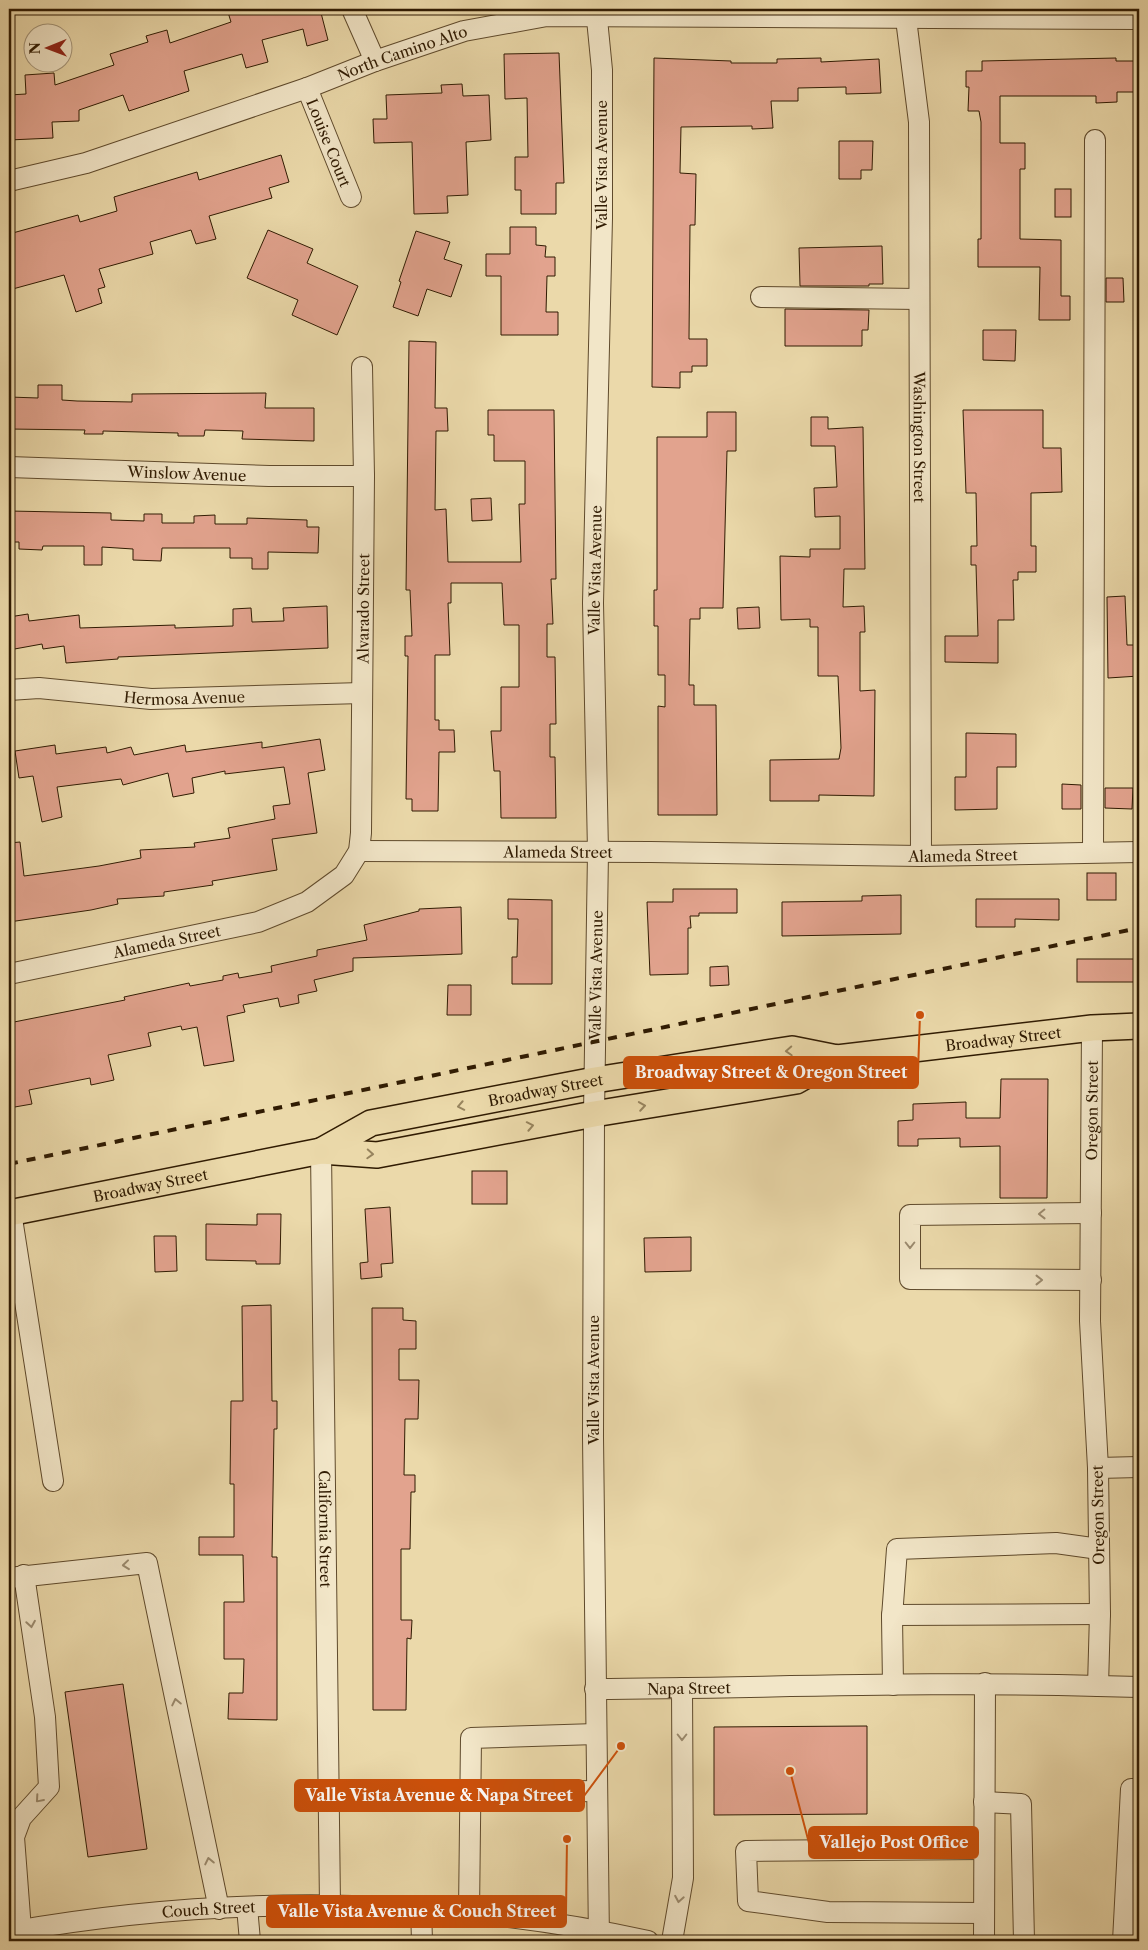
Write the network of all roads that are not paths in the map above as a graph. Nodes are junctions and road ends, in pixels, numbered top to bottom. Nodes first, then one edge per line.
1 (352, 9) edge
2 (596, 12) edge
3 (877, 12) edge
4 (998, 14) edge
5 (906, 19) junction
6 (1139, 19) edge
7 (375, 61) junction
8 (307, 88) junction
9 (1095, 140) dead end
10 (9, 181) edge
11 (351, 197) dead end
12 (761, 298) dead end
13 (919, 299) junction
14 (362, 367) dead end
15 (9, 467) edge
16 (364, 476) junction
17 (9, 690) edge
18 (362, 693) junction
19 (359, 851) junction
20 (598, 852) junction
21 (1094, 852) junction
22 (1139, 852) edge
23 (921, 856) junction
24 (9, 974) edge
25 (1139, 1026) edge
26 (1092, 1028) junction
27 (837, 1058) junction
28 (595, 1080) junction
29 (594, 1114) junction
30 (321, 1151) junction
31 (10, 1213) edge
32 (1091, 1213) junction
33 (1091, 1280) junction
34 (1139, 1467) edge
35 (1098, 1468) junction
36 (53, 1481) dead end
37 (1099, 1549) junction
38 (16, 1576) edge
39 (1100, 1614) junction
40 (892, 1615) junction
41 (985, 1683) junction
42 (893, 1685) junction
43 (1098, 1686) junction
44 (1139, 1687) edge
45 (682, 1688) junction
46 (596, 1689) junction
47 (596, 1734) junction
48 (1139, 1789) edge
49 (596, 1791) junction
50 (470, 1793) junction
51 (329, 1795) junction
52 (984, 1802) junction
53 (12, 1833) edge
54 (984, 1849) junction
55 (330, 1906) junction
56 (247, 1908) junction
57 (421, 1908) junction
58 (219, 1909) junction
59 (469, 1913) junction
60 (984, 1913) junction
61 (15, 1931) edge
62 (598, 1936) edge
63 (250, 1941) edge
64 (422, 1941) edge
65 (648, 1941) edge
66 (672, 1941) edge
67 (984, 1941) edge
68 (1024, 1941) edge
69 (1123, 1941) edge

1 - 7 street
2 - 3 street, North Camino Alto
2 - 7 street, North Camino Alto
2 - 20 street, Valle Vista Avenue
3 - 5 street, North Camino Alto
4 - 5 street, North Camino Alto
4 - 6 street, North Camino Alto
5 - 13 street, Washington Street
7 - 8 street, North Camino Alto
8 - 10 street, North Camino Alto
8 - 11 street, Louise Court
9 - 21 street
12 - 13 street
13 - 23 street, Washington Street
14 - 16 street, Alvarado Street
15 - 16 street, Winslow Avenue
16 - 18 street, Alvarado Street
17 - 18 street, Hermosa Avenue
18 - 19 street, Alvarado Street
19 - 20 street, Alameda Street
19 - 24 street, Alameda Street
20 - 23 street, Alameda Street
20 - 28 street, Valle Vista Avenue
21 - 22 street, Alameda Street
21 - 23 street, Alameda Street
25 - 26 main road, Broadway Street
26 - 27 main road, Broadway Street
26 - 32 street, Oregon Street
27 -> 28 main road, Broadway Street
29 -> 27 main road, Broadway Street
28 - 29 street, Valle Vista Avenue
28 -> 30 main road, Broadway Street
30 -> 29 main road, Broadway Street
29 - 46 street, Valle Vista Avenue
30 - 31 main road, Broadway Street
30 - 51 street, California Street
31 - 36 street
32 - 33 street, Oregon Street
32 -> 33 street
33 - 35 street, Oregon Street
34 - 35 street
35 - 37 street, Oregon Street
37 - 39 street, Oregon Street
37 - 40 street
38 -> 53 street
58 -> 38 street
39 - 40 street
39 - 43 street, Oregon Street
40 - 42 street
41 - 42 street
41 - 43 street
41 - 52 street
42 - 45 street, Napa Street
43 - 44 street
45 - 46 street, Napa Street
45 -> 66 street
46 - 47 street, Valle Vista Avenue
47 - 49 street, Valle Vista Avenue
47 - 50 street
48 - 69 street
49 - 50 street
49 - 62 street, Valle Vista Avenue
50 - 51 street
50 - 59 street
51 - 55 street, California Street
52 - 54 street
52 - 68 street
53 - 61 street
54 - 60 street
54 - 60 street
55 - 56 street, Couch Street
55 - 57 street, Couch Street
56 - 58 street, Couch Street
56 - 63 street
57 - 59 street, Couch Street
57 - 64 street
58 - 61 street, Couch Street
59 - 62 street, Couch Street
60 - 67 street
62 - 65 street, Couch Street

